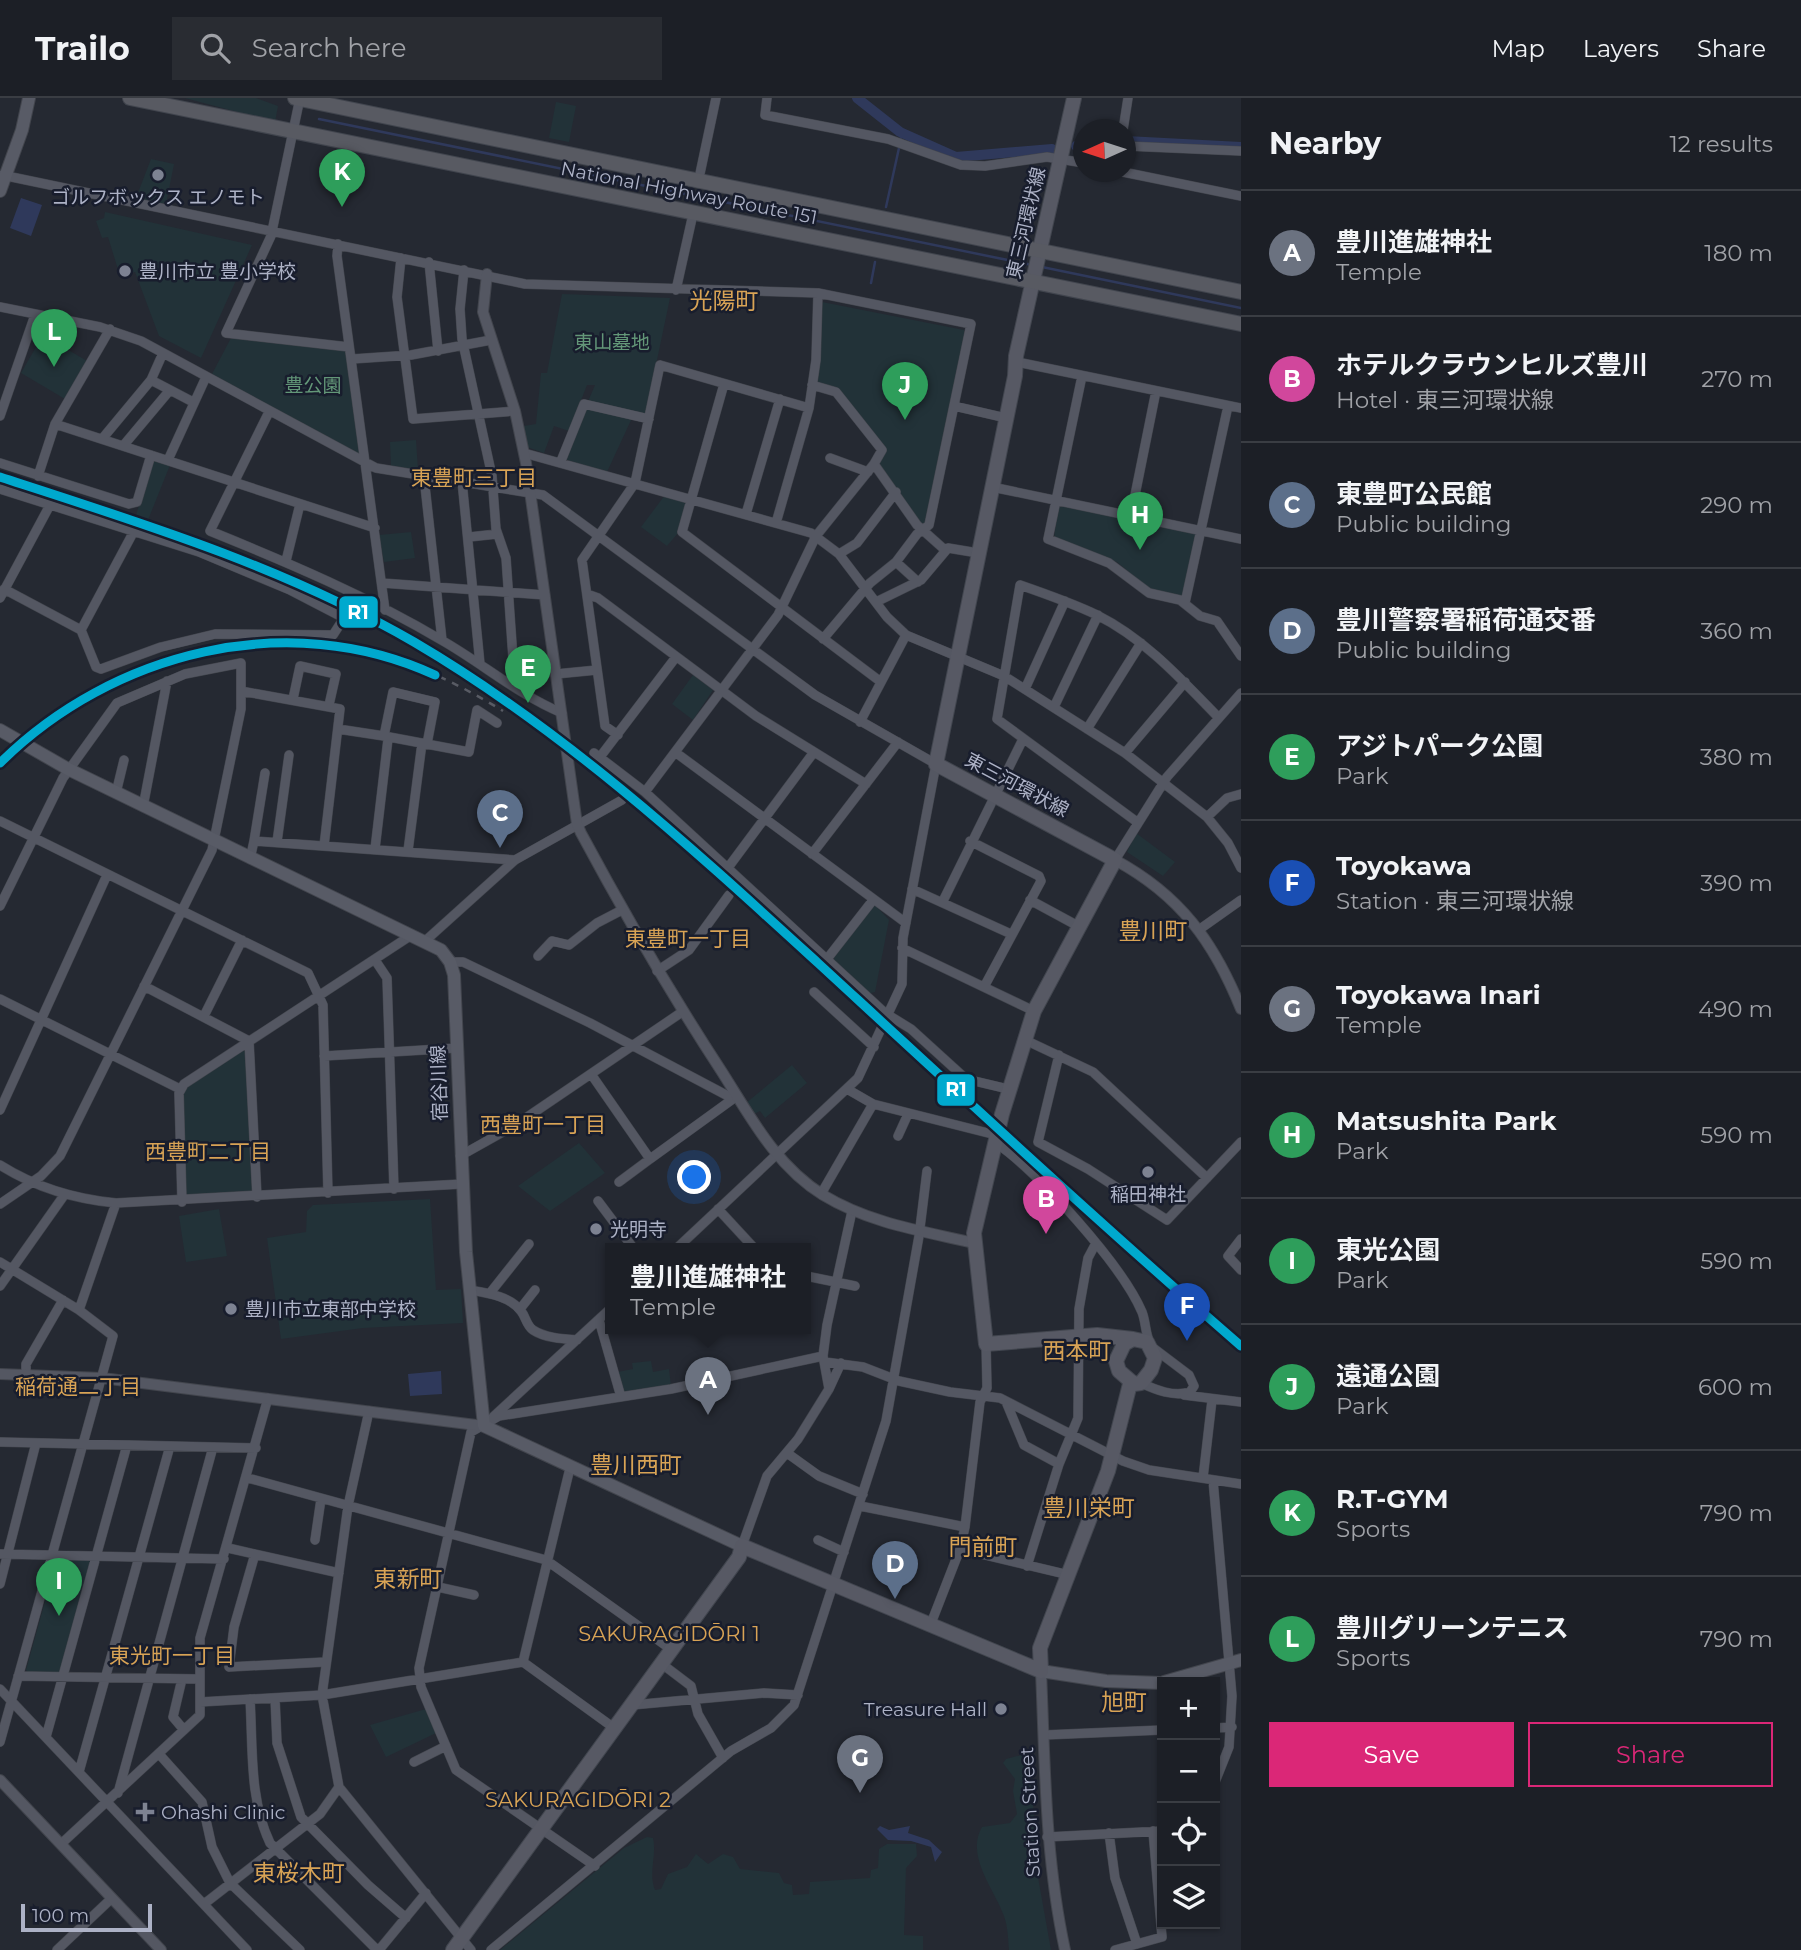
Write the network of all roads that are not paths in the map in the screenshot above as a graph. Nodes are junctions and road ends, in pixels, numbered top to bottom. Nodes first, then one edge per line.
1 (29, 98) edge
2 (130, 98) edge
3 (172, 98) edge
4 (298, 98) edge
5 (716, 98) edge
6 (767, 98) edge
7 (1074, 98) edge
8 (1128, 98) edge
9 (225, 118) junction
10 (1125, 119) edge
11 (293, 132) junction
12 (1136, 146) edge
13 (1241, 151) edge
14 (1060, 159) junction
15 (1073, 161) edge
16 (3, 175) edge
17 (1136, 175) edge
18 (698, 183) junction
19 (0, 191) edge
20 (1241, 196) edge
21 (693, 214) junction
22 (272, 230) junction
23 (338, 244) junction
24 (401, 258) junction
25 (429, 262) junction
26 (1037, 266) junction
27 (464, 270) junction
28 (487, 274) junction
29 (676, 290) junction
30 (1241, 292) edge
31 (818, 293) junction
32 (1, 309) edge
33 (36, 315) junction
34 (1241, 324) edge
35 (110, 329) junction
36 (491, 340) junction
37 (463, 346) junction
38 (349, 347) junction
39 (438, 351) junction
40 (163, 353) junction
41 (404, 356) junction
42 (352, 359) junction
43 (1017, 362) junction
44 (1083, 376) junction
45 (206, 377) junction
46 (151, 380) junction
47 (724, 384) junction
48 (811, 385) junction
49 (170, 390) junction
50 (1156, 391) junction
51 (780, 400) junction
52 (194, 402) junction
53 (954, 406) junction
54 (1228, 406) junction
55 (809, 408) junction
56 (1241, 408) edge
57 (515, 411) junction
58 (269, 412) junction
59 (478, 414) junction
60 (0, 416) edge
61 (1006, 418) junction
62 (649, 419) junction
63 (55, 425) junction
64 (102, 439) junction
65 (122, 446) junction
66 (524, 453) junction
67 (151, 455) junction
68 (830, 458) dead end
69 (168, 460) junction
70 (561, 461) junction
71 (0, 463) edge
72 (366, 463) junction
73 (871, 468) junction
74 (38, 476) junction
75 (424, 477) junction
76 (235, 481) junction
77 (462, 481) junction
78 (635, 483) junction
79 (494, 486) junction
80 (992, 487) junction
81 (0, 489) edge
82 (529, 491) junction
83 (896, 492) junction
84 (691, 498) junction
85 (1056, 501) junction
86 (300, 504) junction
87 (50, 505) junction
88 (746, 514) junction
89 (1131, 515) junction
90 (776, 523) junction
91 (375, 528) junction
92 (923, 529) junction
93 (134, 531) junction
94 (1203, 531) junction
95 (497, 534) junction
96 (597, 534) junction
97 (816, 536) junction
98 (469, 537) junction
99 (1241, 539) edge
100 (945, 550) junction
101 (978, 553) junction
102 (839, 554) junction
103 (286, 561) junction
104 (895, 562) junction
105 (918, 582) junction
106 (382, 583) junction
107 (437, 587) junction
108 (865, 589) junction
109 (474, 590) junction
110 (509, 593) junction
111 (2, 594) edge
112 (587, 594) junction
113 (545, 595) junction
114 (1065, 601) junction
115 (876, 602) junction
116 (1185, 603) junction
117 (782, 608) junction
118 (385, 610) junction
119 (1097, 615) junction
120 (80, 630) junction
121 (906, 635) junction
122 (823, 639) junction
123 (442, 640) junction
124 (1140, 643) junction
125 (752, 650) junction
126 (956, 656) junction
127 (1241, 656) edge
128 (676, 657) junction
129 (480, 664) junction
130 (597, 670) junction
131 (556, 674) junction
132 (1004, 676) junction
133 (167, 681) junction
134 (881, 682) junction
135 (1185, 682) junction
136 (515, 687) junction
137 (1025, 689) junction
138 (721, 690) junction
139 (241, 691) junction
140 (1241, 694) edge
141 (293, 699) junction
142 (329, 705) junction
143 (1054, 707) junction
144 (562, 713) junction
145 (1218, 717) junction
146 (860, 722) junction
147 (496, 723) dead end
148 (338, 729) junction
149 (1087, 729) junction
150 (0, 730) edge
151 (618, 736) junction
152 (386, 737) junction
153 (1023, 739) junction
154 (898, 742) junction
155 (424, 744) junction
156 (675, 752) junction
157 (814, 752) junction
158 (1125, 753) junction
159 (289, 755) dead end
160 (124, 760) dead end
161 (936, 764) junction
162 (68, 769) junction
163 (265, 773) dead end
164 (1163, 782) junction
165 (866, 784) junction
166 (645, 792) junction
167 (116, 793) junction
168 (1241, 794) edge
169 (993, 795) junction
170 (622, 800) dead end
171 (143, 807) junction
172 (1207, 817) junction
173 (765, 819) junction
174 (0, 821) edge
175 (1137, 822) junction
176 (577, 824) junction
177 (33, 838) junction
178 (214, 841) junction
179 (254, 841) junction
180 (970, 841) junction
181 (277, 842) junction
182 (324, 846) junction
183 (375, 849) junction
184 (408, 851) junction
185 (812, 854) junction
186 (250, 859) junction
187 (515, 860) junction
188 (1115, 860) junction
189 (727, 869) junction
190 (1241, 869) edge
191 (107, 875) junction
192 (4, 886) edge
193 (912, 890) junction
194 (729, 895) dead end
195 (873, 900) junction
196 (1030, 900) junction
197 (1241, 900) edge
198 (943, 901) junction
199 (0, 905) edge
200 (182, 910) junction
201 (622, 910) junction
202 (906, 923) junction
203 (1078, 926) junction
204 (1200, 929) junction
205 (1012, 934) junction
206 (410, 936) junction
207 (242, 940) junction
208 (424, 942) junction
209 (902, 948) junction
210 (538, 956) dead end
211 (827, 959) junction
212 (375, 960) junction
213 (450, 962) junction
214 (657, 971) junction
215 (144, 986) junction
216 (984, 986) junction
217 (814, 992) dead end
218 (320, 996) junction
219 (0, 999) edge
220 (1241, 1009) edge
221 (1034, 1010) junction
222 (682, 1012) junction
223 (889, 1014) junction
224 (204, 1016) junction
225 (41, 1019) junction
226 (1023, 1039) junction
227 (249, 1041) junction
228 (631, 1046) junction
229 (874, 1047) junction
230 (457, 1048) junction
231 (389, 1052) junction
232 (110, 1054) junction
233 (1059, 1055) junction
234 (324, 1056) junction
235 (591, 1074) junction
236 (847, 1088) junction
237 (180, 1089) junction
238 (1008, 1090) junction
239 (737, 1096) junction
240 (873, 1104) junction
241 (0, 1110) edge
242 (908, 1114) junction
243 (898, 1136) dead end
244 (996, 1139) junction
245 (1241, 1142) edge
246 (777, 1154) junction
247 (460, 1156) junction
248 (650, 1159) junction
249 (0, 1165) edge
250 (927, 1171) dead end
251 (1207, 1178) junction
252 (30, 1181) junction
253 (619, 1182) dead end
254 (462, 1184) junction
255 (394, 1189) junction
256 (328, 1193) junction
257 (65, 1194) junction
258 (821, 1194) junction
259 (257, 1197) junction
260 (598, 1201) dead end
261 (182, 1202) junction
262 (116, 1203) junction
263 (0, 1204) edge
264 (718, 1209) junction
265 (852, 1211) junction
266 (919, 1231) junction
267 (1241, 1239) edge
268 (630, 1243) edge
269 (682, 1243) edge
270 (749, 1243) edge
271 (974, 1243) junction
272 (1096, 1243) junction
273 (529, 1244) dead end
274 (0, 1262) edge
275 (13, 1270) junction
276 (1241, 1270) edge
277 (811, 1277) edge
278 (834, 1282) junction
279 (0, 1286) edge
280 (855, 1286) dead end
281 (470, 1290) junction
282 (535, 1290) dead end
283 (490, 1293) junction
284 (63, 1300) junction
285 (520, 1309) junction
286 (79, 1310) junction
287 (605, 1314) edge
288 (599, 1320) junction
289 (1078, 1336) junction
290 (1138, 1336) junction
291 (577, 1340) junction
292 (986, 1344) junction
293 (1115, 1345) junction
294 (1151, 1346) junction
295 (824, 1359) junction
296 (841, 1363) junction
297 (0, 1374) edge
298 (26, 1375) junction
299 (893, 1377) junction
300 (102, 1378) junction
301 (1136, 1384) junction
302 (829, 1389) junction
303 (1194, 1394) junction
304 (983, 1396) junction
305 (621, 1397) junction
306 (268, 1398) junction
307 (1212, 1400) junction
308 (1241, 1402) edge
309 (1007, 1404) junction
310 (369, 1410) junction
311 (484, 1426) junction
312 (1072, 1433) junction
313 (0, 1442) edge
314 (36, 1443) junction
315 (82, 1444) junction
316 (127, 1445) junction
317 (170, 1446) junction
318 (213, 1447) junction
319 (256, 1448) junction
320 (787, 1453) junction
321 (1112, 1454) junction
322 (1059, 1464) junction
323 (570, 1468) junction
324 (248, 1478) junction
325 (1208, 1479) junction
326 (1241, 1484) edge
327 (863, 1494) junction
328 (321, 1499) junction
329 (348, 1506) junction
330 (860, 1506) junction
331 (965, 1527) junction
332 (449, 1534) junction
333 (315, 1540) dead end
334 (818, 1540) dead end
335 (742, 1546) junction
336 (228, 1548) junction
337 (960, 1549) junction
338 (844, 1552) junction
339 (4, 1554) edge
340 (255, 1554) junction
341 (52, 1556) junction
342 (96, 1557) junction
343 (139, 1557) junction
344 (182, 1558) junction
345 (224, 1559) junction
346 (546, 1560) junction
347 (1027, 1566) junction
348 (339, 1573) junction
349 (1069, 1575) junction
350 (0, 1584) edge
351 (833, 1584) junction
352 (438, 1587) junction
353 (474, 1595) dead end
354 (930, 1626) junction
355 (671, 1650) junction
356 (326, 1662) junction
357 (523, 1662) junction
358 (1236, 1662) edge
359 (662, 1664) junction
360 (1041, 1671) junction
361 (18, 1676) junction
362 (63, 1677) junction
363 (1184, 1677) edge
364 (105, 1678) junction
365 (148, 1678) junction
366 (182, 1679) junction
367 (198, 1679) junction
368 (420, 1679) junction
369 (1157, 1683) edge
370 (0, 1689) edge
371 (322, 1695) junction
372 (798, 1695) junction
373 (1236, 1696) edge
374 (275, 1698) junction
375 (250, 1699) junction
376 (695, 1699) junction
377 (11, 1701) junction
378 (201, 1703) junction
379 (632, 1705) junction
380 (1231, 1727) junction
381 (614, 1728) junction
382 (1220, 1728) edge
383 (184, 1730) junction
384 (1157, 1730) edge
385 (1044, 1735) junction
386 (46, 1737) junction
387 (0, 1742) edge
388 (446, 1746) junction
389 (159, 1754) junction
390 (723, 1758) junction
391 (414, 1762) dead end
392 (1220, 1770) edge
393 (79, 1773) junction
394 (0, 1780) edge
395 (339, 1787) junction
396 (117, 1793) junction
397 (107, 1802) junction
398 (307, 1824) junction
399 (541, 1829) junction
400 (1157, 1831) edge
401 (1109, 1833) junction
402 (1047, 1837) junction
403 (61, 1844) junction
404 (274, 1848) junction
405 (595, 1866) junction
406 (1159, 1866) edge
407 (230, 1883) junction
408 (426, 1893) junction
409 (112, 1898) junction
410 (204, 1904) junction
411 (406, 1918) junction
412 (457, 1944) edge
413 (1137, 1944) junction
414 (57, 1950) edge
415 (161, 1950) edge
416 (247, 1950) edge
417 (300, 1950) edge
418 (378, 1950) edge
419 (471, 1950) edge
420 (491, 1950) edge
421 (1065, 1950) edge
422 (1115, 1950) edge

1 - 16 main road
2 - 9 highway, National Highway Route 151
3 - 9 highway
4 - 11 street
4 - 18 highway, National Highway Route 151
5 - 18 street
6 - 14 street
7 - 14 main road, 東三河環状線
8 - 10 street
9 - 11 highway, National Highway Route 151
11 - 21 highway, National Highway Route 151
11 - 22 street
12 - 13 street
14 - 15 street
14 - 26 main road, 東三河環状線
16 - 19 main road
16 - 22 street
17 - 20 street
18 - 26 highway, National Highway Route 151
21 - 26 highway, National Highway Route 151
21 - 29 street
22 - 23 street
22 - 38 street
23 - 24 street
23 - 38 street
24 - 25 street
24 - 41 street
25 - 27 street
25 - 39 street
26 - 30 highway, National Highway Route 151
26 - 34 highway, National Highway Route 151
26 - 43 main road, 東三河環状線
27 - 28 street
27 - 37 street
28 - 29 street
28 - 36 street
29 - 31 street
31 - 48 street
31 - 53 street
32 - 33 street
33 - 35 street
33 - 60 street
35 - 40 street
35 - 63 street
36 - 37 street
36 - 57 street
37 - 39 street
37 - 59 street
38 - 42 street
39 - 41 street
40 - 45 street
40 - 46 street
41 - 42 street
41 - 59 street
42 - 72 street
43 - 44 street
43 - 61 main road, 東三河環状線
44 - 50 street
44 - 85 street
45 - 52 street
45 - 58 street
46 - 49 street
46 - 64 street
47 - 51 street
47 - 62 street
47 - 84 street
48 - 55 street
48 - 73 street
49 - 52 street
49 - 65 street
50 - 54 street
50 - 89 street
51 - 55 street
51 - 88 street
52 - 69 street
53 - 61 street
53 - 92 street
54 - 56 street
54 - 94 street
55 - 90 street
57 - 59 street
57 - 66 street
58 - 72 street
58 - 76 street
59 - 79 street
61 - 80 main road, 東三河環状線
62 - 70 street
62 - 78 street
63 - 64 street
63 - 74 street
64 - 65 street
65 - 67 street
66 - 70 street
66 - 82 street
67 - 69 street
67 - 74 street
68 - 73 street
69 - 76 street
70 - 78 street
71 - 74 street
72 - 75 street
72 - 91 street
73 - 83 street
73 - 97 street
75 - 77 street
75 - 107 street
76 - 86 street
76 - 103 street
77 - 79 street
77 - 98 street
78 - 84 street
78 - 96 street
79 - 82 street
79 - 95 street
80 - 85 street
80 - 101 main road, 東三河環状線
81 - 87 street
82 - 96 street
82 - 113 street
83 - 92 street
83 - 102 street
84 - 88 street
84 - 117 street
85 - 89 street
85 - 116 street
86 - 91 street
86 - 103 street
87 - 93 street
87 - 111 street
88 - 90 street
89 - 94 street
90 - 97 street
91 - 106 street
92 - 100 street
92 - 104 street
93 - 120 street
93 - 120 street
94 - 99 street
94 - 116 street
95 - 98 street
95 - 110 street
96 - 112 street
96 - 125 street
97 - 102 street
97 - 117 street
98 - 109 street
100 - 101 street
100 - 105 street
101 - 126 main road, 東三河環状線
102 - 108 street
103 - 118 street
104 - 105 street
104 - 108 street
105 - 115 street
106 - 107 street
106 - 118 street
107 - 109 street
107 - 123 street
108 - 115 street
108 - 122 street
109 - 110 street
109 - 129 street
110 - 113 street
110 - 136 street
111 - 120 street
112 - 128 street
112 - 130 street
113 - 131 street
114 - 119 street
114 - 132 street
114 - 137 street
115 - 121 street
116 - 127 street
117 - 122 street
117 - 125 street
118 - 123 street
119 - 124 street
119 - 143 street
121 - 126 street
121 - 134 street
122 - 134 street
123 - 129 street
124 - 135 street
124 - 149 street
125 - 138 street
125 - 146 street
126 - 132 street
126 - 161 main road, 東三河環状線
128 - 138 street
128 - 151 street
129 - 136 street
130 - 131 street
130 - 151 street
131 - 144 street
132 - 137 street
132 - 153 street
133 - 139 street
133 - 162 street
133 - 171 street
134 - 146 street
135 - 145 street
135 - 158 street
136 - 144 street
137 - 143 street
138 - 156 street
138 - 157 street
139 - 141 street
139 - 178 street
140 - 145 street
141 - 142 street
141 - 142 street
142 - 148 street
143 - 149 street
144 - 176 street
145 - 164 street
146 - 154 street
147 - 155 street
148 - 152 street
148 - 182 street
149 - 158 street
150 - 162 main road
151 - 166 street
152 - 155 street
152 - 155 street
152 - 183 street
153 - 169 street
153 - 175 street
154 - 161 street
154 - 165 street
155 - 184 street
156 - 166 street
156 - 173 street
157 - 165 street
157 - 173 street
158 - 164 street
159 - 181 street
160 - 167 street
161 - 169 main road, 東三河環状線
161 - 193 street
162 - 167 main road
162 - 177 street
163 - 179 street
164 - 172 street
164 - 175 street
165 - 185 street
166 - 189 street
167 - 171 main road
168 - 172 street
169 - 180 street
169 - 188 main road, 東三河環状線
170 - 176 street
171 - 178 main road
172 - 190 street
173 - 185 street
173 - 189 street
174 - 177 street
175 - 188 street
176 - 187 street
176 - 201 street
177 - 191 street
177 - 192 street
178 - 186 main road
178 - 200 street
179 - 181 street
179 - 186 street
180 - 196 street
180 - 198 street
181 - 182 street
182 - 183 street
183 - 184 street
184 - 187 street
185 - 195 street
186 - 206 main road
187 - 208 street
188 - 203 main road
188 - 204 street
189 - 211 street
191 - 200 street
191 - 225 street
192 - 199 street
193 - 198 street
193 - 202 street
194 - 214 street
195 - 202 street
195 - 211 street
196 - 203 street
196 - 205 street
197 - 204 street
198 - 205 street
200 - 207 street
200 - 215 street
201 - 210 street
201 - 214 street
202 - 209 street
203 - 221 main road
204 - 220 street
205 - 216 street
206 - 208 main road
206 - 212 street
207 - 218 street
207 - 224 street
208 - 213 main road
209 - 216 street
209 - 223 street
211 - 223 street
212 - 218 street
212 - 231 street
213 - 228 street
213 - 230 main road, 宿谷川線
214 - 222 street
215 - 224 street
215 - 232 street
216 - 221 street
217 - 229 street
218 - 227 street
218 - 234 street
219 - 225 street
221 - 226 main road
222 - 228 street
222 - 239 street
223 - 229 street
223 - 238 street
224 - 227 street
225 - 232 street
225 - 241 street
226 - 233 street
226 - 238 main road
227 - 237 street
227 - 259 street
228 - 235 street
228 - 239 street
229 - 236 street
230 - 231 street
230 - 247 main road, 宿谷川線
231 - 234 street
231 - 255 street
232 - 237 street
232 - 252 street
233 - 251 street
233 - 251 street
234 - 256 street
235 - 247 street
235 - 248 street
236 - 240 street
236 - 246 street
237 - 261 street
238 - 244 main road
239 - 246 street
239 - 248 street
240 - 242 street
240 - 258 street
242 - 243 street
242 - 244 street
244 - 271 main road
244 - 272 street
245 - 251 street
246 - 258 street
246 - 264 street
247 - 254 main road, 宿谷川線
248 - 253 street
249 - 252 street
250 - 266 street
252 - 257 street
252 - 263 street
254 - 255 street
254 - 281 main road, 宿谷川線
255 - 256 street
256 - 259 street
257 - 262 street
257 - 275 street
258 - 265 street
259 - 261 street
260 - 268 street
261 - 262 street
262 - 286 street
264 - 269 street
264 - 270 street
265 - 266 street
265 - 278 street
266 - 271 street
266 - 299 street
267 - 276 street
271 - 292 main road
272 - 289 street
272 - 290 street
273 - 283 street
274 - 275 street
275 - 279 street
275 - 284 street
277 - 278 street
278 - 280 street
278 - 295 street
281 - 283 street
281 - 311 main road, 宿谷川線
282 - 285 street
283 - 285 street
284 - 286 street
284 - 298 street
285 - 291 street
286 - 300 street
287 - 288 street
288 - 291 street
288 - 305 street
289 - 292 main road
289 - 293 main road
289 - 312 street
290 - 293 main road
290 - 294 main road
291 - 311 street
292 - 304 street
293 - 301 main road
294 - 301 main road
294 - 303 street
295 - 296 street
295 - 302 street
295 - 305 street
296 - 299 street
296 - 302 street
297 - 298 street
298 - 300 street
299 - 304 street
299 - 327 street
300 - 306 street
300 - 315 street
301 - 303 street
301 - 321 main road
302 - 320 street
303 - 307 street
304 - 309 street
304 - 331 street
305 - 311 street
306 - 310 street
306 - 319 street
307 - 308 street
307 - 325 street
309 - 312 street
309 - 322 street
310 - 311 street
310 - 329 street
311 - 323 main road
311 - 332 street
312 - 321 street
312 - 322 street
313 - 314 street
314 - 315 street
314 - 339 street
315 - 316 street
315 - 341 street
316 - 317 street
316 - 342 street
317 - 318 street
317 - 343 street
318 - 319 street
318 - 344 street
319 - 324 street
320 - 327 street
320 - 335 street
321 - 325 street
321 - 349 main road
322 - 347 street
323 - 335 main road
323 - 346 street
324 - 328 street
324 - 336 street
325 - 326 street
325 - 358 street
327 - 330 street
328 - 329 street
328 - 333 street
329 - 332 street
329 - 348 street
330 - 331 street
330 - 338 street
331 - 337 street
332 - 346 street
332 - 352 street
334 - 338 street
335 - 351 main road
335 - 355 main road
336 - 340 street
336 - 345 street
337 - 347 street
337 - 354 street
338 - 351 street
339 - 341 street
339 - 350 street
340 - 348 street
340 - 356 street
341 - 342 street
341 - 361 street
342 - 343 street
342 - 362 street
343 - 344 street
343 - 364 street
344 - 345 street
344 - 365 street
345 - 367 street
346 - 355 street
346 - 357 street
347 - 349 street
348 - 356 street
349 - 360 main road
351 - 354 main road
351 - 372 street
352 - 353 street
352 - 368 street
354 - 360 main road
355 - 359 main road
356 - 371 street
357 - 368 street
357 - 381 street
358 - 363 main road
358 - 373 street
359 - 376 street
359 - 379 main road
360 - 369 main road
360 - 385 street, Station Street
361 - 362 street
361 - 377 street
362 - 364 street
362 - 386 street
364 - 365 street
364 - 393 street
365 - 366 street
365 - 396 street
366 - 367 street
366 - 383 street
367 - 378 street
368 - 371 street
368 - 388 street
370 - 377 street
371 - 374 street
371 - 395 street
372 - 376 street
372 - 390 street
373 - 380 street
374 - 375 street
374 - 398 street
375 - 378 street
375 - 404 street
376 - 379 street
376 - 390 street
377 - 386 street
377 - 387 street
378 - 383 street
379 - 381 main road
380 - 382 street
380 - 392 street
381 - 399 main road
383 - 389 street
384 - 385 street
385 - 402 street, Station Street
386 - 393 street
388 - 391 street
388 - 399 street
389 - 396 street
389 - 407 street
390 - 405 street
393 - 397 street
394 - 403 street
395 - 398 street
395 - 408 street
396 - 397 street
397 - 403 street
397 - 410 street
398 - 404 street
398 - 411 street
399 - 405 street
399 - 412 main road
400 - 401 street
401 - 402 street
401 - 413 street
402 - 421 street, Station Street
403 - 409 street
404 - 407 street
404 - 418 street
405 - 420 street
406 - 413 street
407 - 410 street
407 - 417 street
408 - 411 street
408 - 412 street
409 - 414 street
409 - 415 street
410 - 416 street
411 - 418 street
412 - 419 street
413 - 422 street

